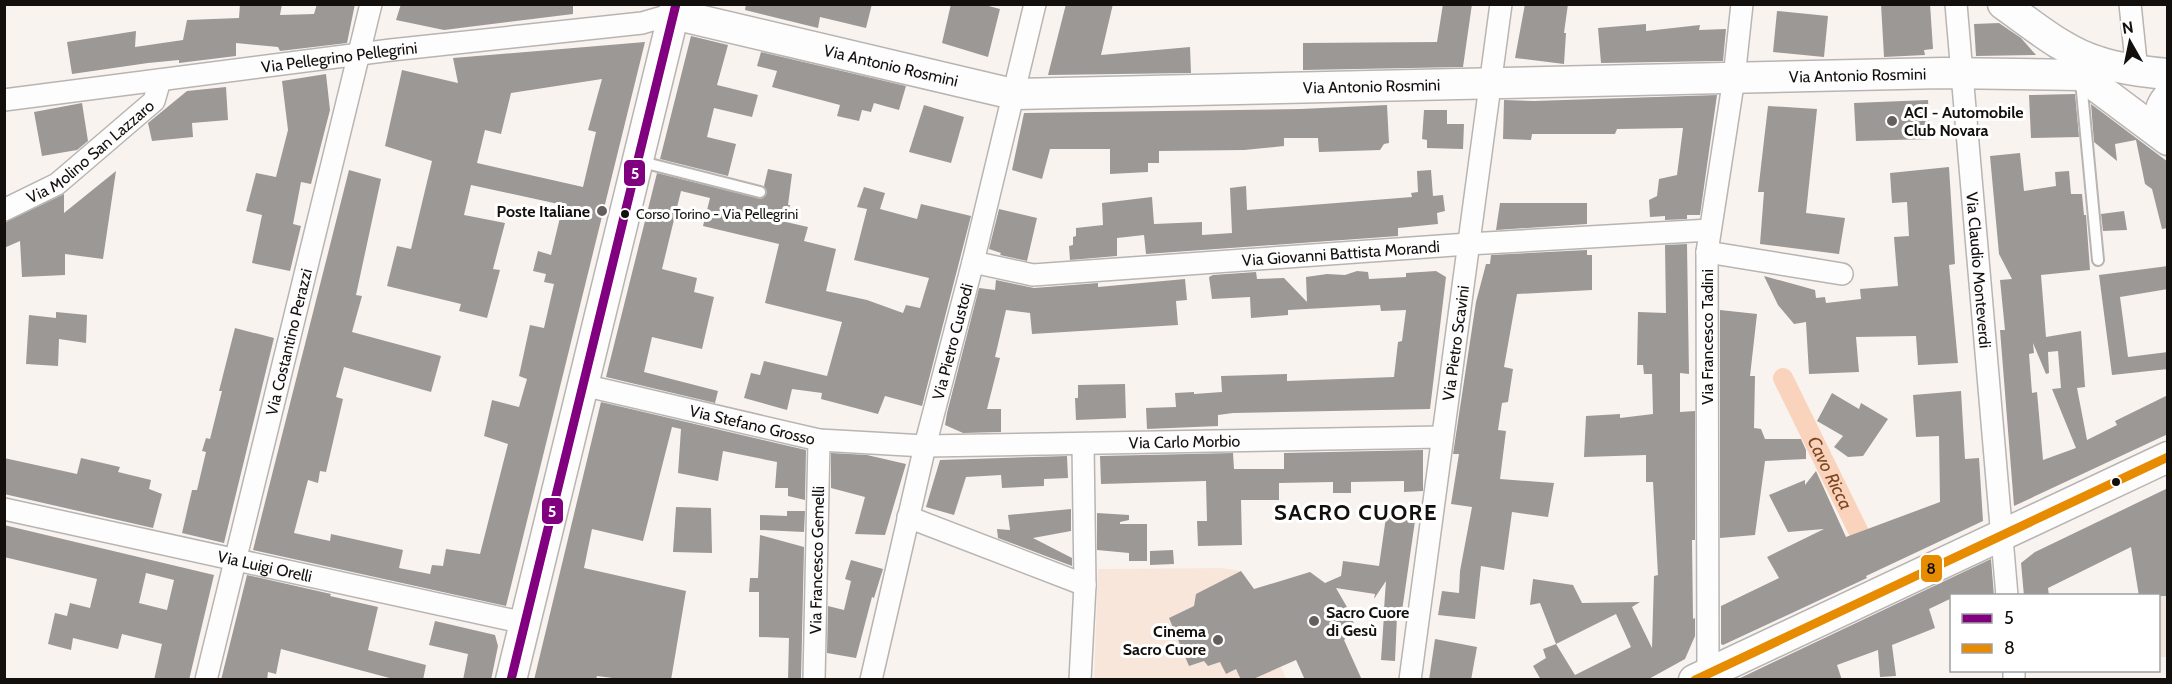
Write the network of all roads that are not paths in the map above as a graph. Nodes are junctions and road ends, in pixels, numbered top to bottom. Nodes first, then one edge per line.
1 (372, 4) edge
2 (1035, 4) edge
3 (1501, 4) edge
4 (1742, 4) edge
5 (1956, 4) edge
6 (2003, 4) edge
7 (2130, 4) edge
8 (674, 9) edge
9 (359, 54) junction
10 (2137, 71) junction
11 (1961, 72) junction
12 (2168, 74) edge
13 (2081, 75) junction
14 (1734, 78) junction
15 (160, 80) junction
16 (1490, 83) junction
17 (1013, 94) junction
18 (2168, 98) edge
19 (4, 100) edge
20 (2168, 135) edge
21 (2168, 140) edge
22 (638, 161) junction
23 (760, 192) dead end
24 (4, 210) edge
25 (1710, 230) junction
26 (1468, 244) junction
27 (1707, 252) junction
28 (2098, 260) dead end
29 (973, 262) junction
30 (1842, 274) dead end
31 (583, 385) junction
32 (1442, 436) junction
33 (819, 440) junction
34 (1083, 444) junction
35 (925, 446) junction
36 (2168, 457) edge
37 (4, 509) edge
38 (908, 517) junction
39 (2003, 534) junction
40 (236, 560) junction
41 (1085, 585) junction
42 (2007, 594) edge
43 (525, 624) junction
44 (1701, 676) edge
45 (206, 680) edge
46 (512, 680) edge
47 (814, 680) edge
48 (871, 680) edge
49 (1080, 680) edge
50 (1410, 680) edge

1 - 9 street, Via Costantino Perazzi
2 - 17 street, Via Pietro Custodi
3 - 16 street, Via Pietro Scavini
4 - 14 street, Via Francesco Tadini
5 - 11 street, Via Claudio Monteverdi
6 - 10 street
7 - 10 street
8 - 9 street, Via Pellegrino Pellegrini
8 - 17 street, Via Antonio Rosmini
8 - 22 street
9 - 15 street, Via Pellegrino Pellegrini
9 - 40 street, Via Costantino Perazzi
10 - 12 street
11 - 13 street, Via Antonio Rosmini
11 - 14 street, Via Antonio Rosmini
11 - 39 street, Via Claudio Monteverdi
13 - 21 street
13 - 28 lane
14 - 16 street, Via Antonio Rosmini
14 - 25 street, Via Francesco Tadini
15 - 19 street, Via Pellegrino Pellegrini
15 - 24 street, Via Molino San Lazzaro
16 - 17 street, Via Antonio Rosmini
16 - 26 street, Via Pietro Scavini
17 - 29 street, Via Pietro Custodi
18 - 20 street
22 - 23 lane
22 - 31 street
25 - 26 street, Via Giovanni Battista Morandi
25 - 27 street, Via Francesco Tadini
26 - 29 street, Via Giovanni Battista Morandi
26 - 32 street, Via Pietro Scavini
27 - 30 street
27 - 44 street, Via Francesco Tadini
29 - 35 street, Via Pietro Custodi
31 - 33 street, Via Stefano Grosso
31 - 43 street
32 - 34 street, Via Carlo Morbio
32 - 50 street, Via Pietro Scavini
33 - 35 street, Via Stefano Grosso
33 - 47 street, Via Francesco Gemelli
34 - 35 street, Via Carlo Morbio
34 - 41 street
35 - 38 street, Via Pietro Custodi
36 - 39 street
37 - 40 street, Via Luigi Orelli
38 - 41 street
38 - 48 street, Via Pietro Custodi
39 - 42 street, Via Claudio Monteverdi
39 - 44 street
40 - 43 street, Via Luigi Orelli
40 - 45 street, Via Costantino Perazzi
41 - 49 street
43 - 46 street

